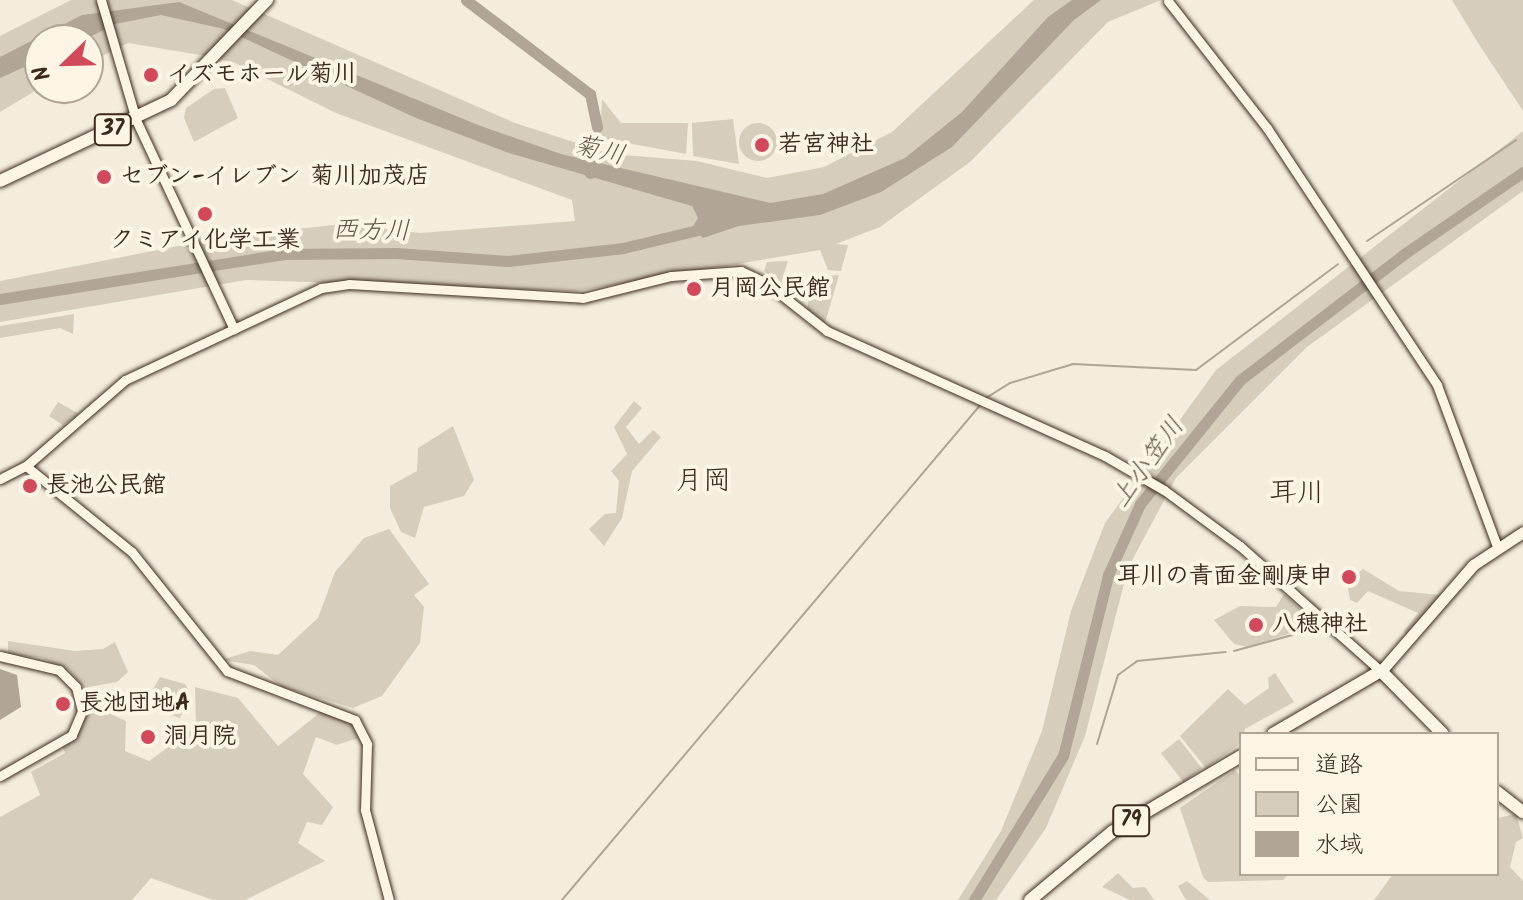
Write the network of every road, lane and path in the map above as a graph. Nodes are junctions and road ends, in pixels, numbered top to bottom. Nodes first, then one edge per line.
1 (101, 0) edge
2 (1168, 1) edge
3 (265, 2) edge
4 (136, 120) junction
5 (0, 181) edge
6 (234, 329) junction
7 (26, 466) junction
8 (0, 479) edge
9 (1523, 532) edge
10 (1497, 546) junction
11 (0, 656) edge
12 (1381, 671) junction
13 (1276, 732) edge
14 (1441, 732) edge
15 (1239, 757) edge
16 (0, 776) edge
17 (1499, 794) edge
18 (1523, 812) edge
19 (389, 900) edge
20 (1030, 900) edge

1 - 4 street
2 - 10 street
3 - 4 main road, 37
4 - 5 main road, 37
4 - 6 street
6 - 7 street
6 - 12 street
7 - 8 street
7 - 19 street
9 - 10 main road
10 - 12 main road
11 - 16 street
12 - 13 main road
12 - 14 main road
15 - 20 main road, 79
17 - 18 main road

